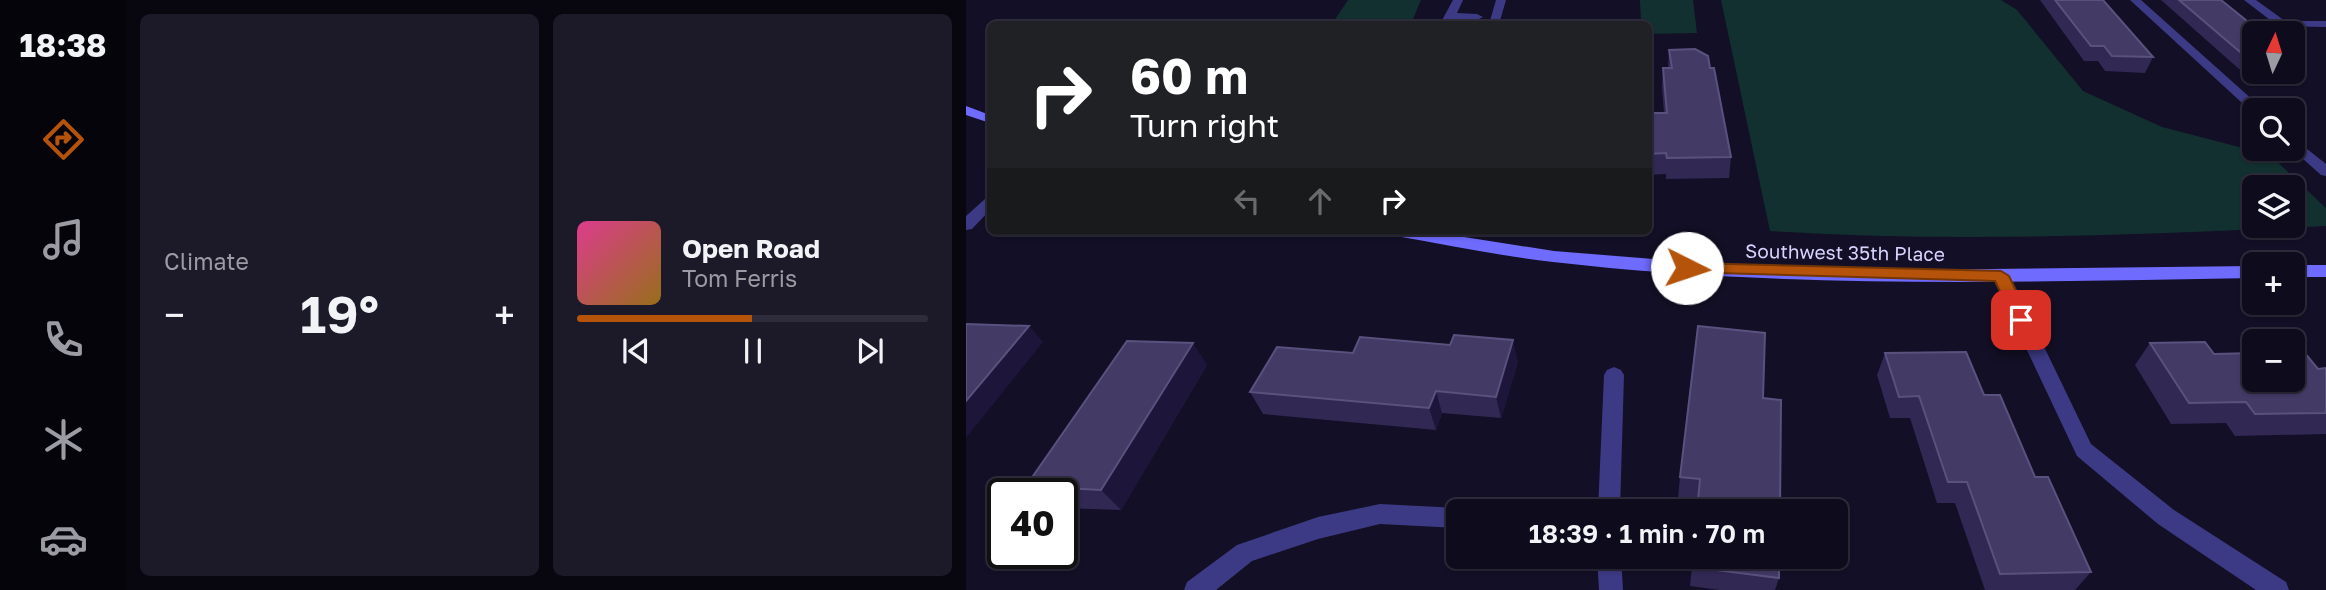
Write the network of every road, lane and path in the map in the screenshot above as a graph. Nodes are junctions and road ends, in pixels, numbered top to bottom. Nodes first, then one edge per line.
1 (1458, 0) edge
2 (1501, 0) edge
3 (2135, 0) edge
4 (2249, 0) edge
5 (1477, 17) edge
6 (1447, 20) edge
7 (1495, 21) edge
8 (2326, 24) edge
9 (2245, 98) edge
10 (966, 110) edge
11 (987, 118) edge
12 (2305, 153) edge
13 (2326, 172) edge
14 (987, 205) edge
15 (966, 225) edge
16 (1420, 235) edge
17 (2305, 271) edge
18 (2326, 271) edge
19 (2242, 272) edge
20 (2001, 276) junction
21 (1614, 374) dead end
22 (1609, 499) edge
23 (1446, 517) edge
24 (1610, 569) edge
25 (1196, 590) edge
26 (1611, 590) edge
27 (2277, 590) edge

1 - 6 street
2 - 7 street
3 - 9 street
4 - 8 street
5 - 6 street
10 - 11 street
12 - 13 street
14 - 15 street
16 - 20 street, Southwest 35th Place
17 - 18 street
19 - 20 street, Southwest 35th Place
20 - 27 street
21 - 22 street
23 - 25 street
24 - 26 street

